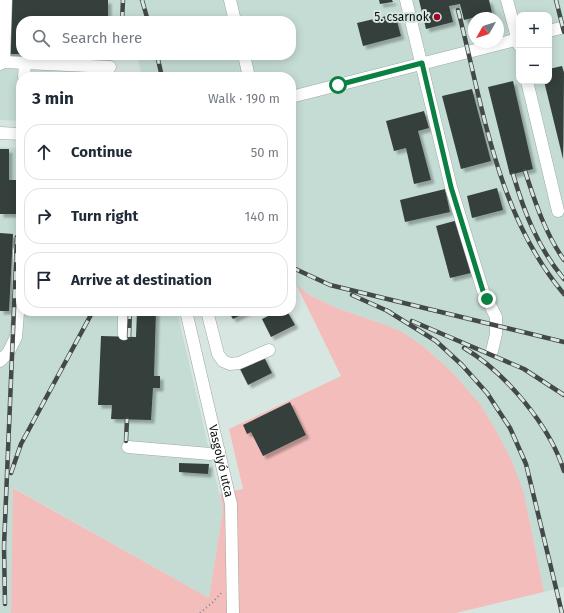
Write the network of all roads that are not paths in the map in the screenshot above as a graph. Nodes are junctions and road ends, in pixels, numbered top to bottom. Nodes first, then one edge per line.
1 (6, 0) edge
2 (230, 0) edge
3 (406, 0) edge
4 (507, 0) edge
5 (234, 16) edge
6 (564, 27) edge
7 (552, 30) edge
8 (516, 34) edge
9 (516, 41) edge
10 (245, 60) edge
11 (2, 63) edge
12 (25, 63) junction
13 (422, 63) junction
14 (110, 66) dead end
15 (24, 72) edge
16 (249, 72) edge
17 (528, 84) edge
18 (296, 96) edge
19 (0, 133) edge
20 (16, 134) edge
21 (558, 211) dead end
22 (18, 316) edge
23 (124, 316) edge
24 (187, 316) edge
25 (208, 316) edge
26 (124, 334) dead end
27 (269, 350) dead end
28 (492, 350) dead end
29 (0, 360) edge
30 (128, 447) dead end
31 (219, 451) junction
32 (233, 613) edge

1 - 11 street
2 - 5 street
3 - 13 street
4 - 8 street
6 - 7 street
9 - 13 street
10 - 16 street
11 - 12 street
12 - 14 street
12 - 15 street
13 - 18 street
13 - 28 street
17 - 21 street
19 - 20 street
22 - 29 street
23 - 26 street
24 - 31 street, Vasgolyó utca
25 - 27 street
30 - 31 street
31 - 32 street, Vasgolyó utca

